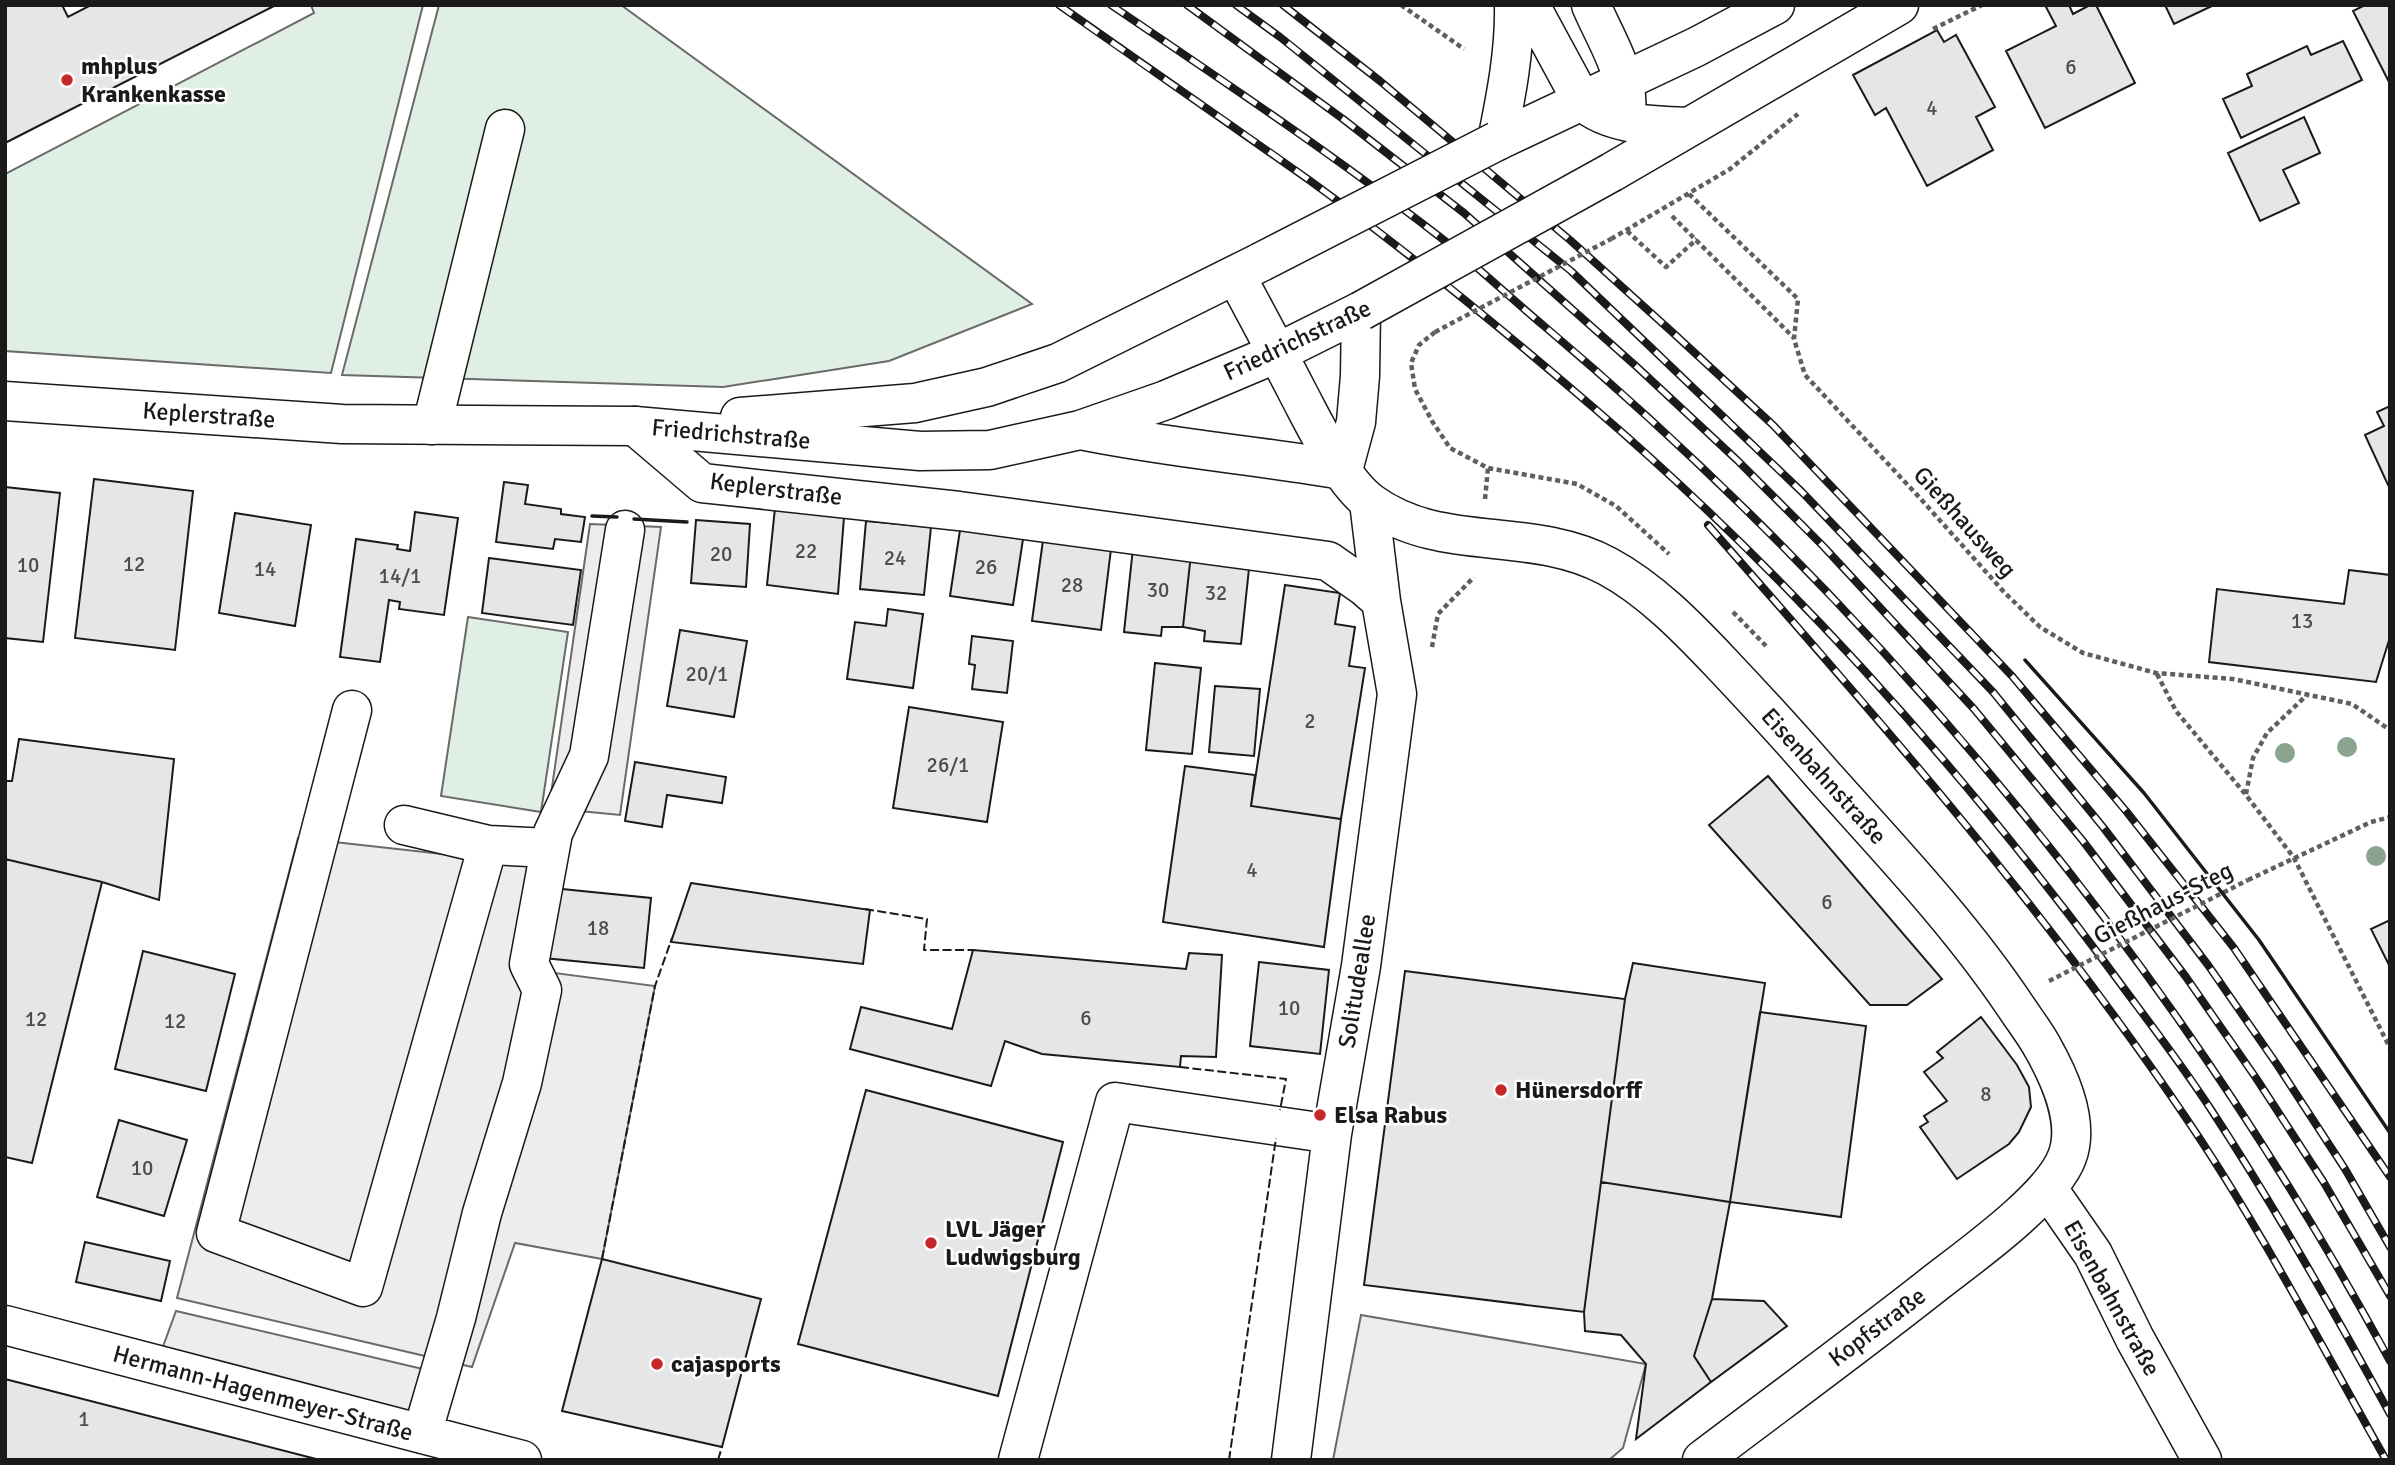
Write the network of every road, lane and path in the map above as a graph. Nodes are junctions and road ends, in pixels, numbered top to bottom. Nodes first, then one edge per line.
1 (1401, 5) edge
2 (1514, 5) edge
3 (1530, 5) edge
4 (1591, 5) edge
5 (1775, 5) edge
6 (1899, 5) edge
7 (1464, 49) dead end
8 (1623, 81) junction
9 (1582, 101) junction
10 (1625, 120) junction
11 (1688, 127) junction
12 (505, 129) dead end
13 (1497, 141) junction
14 (1612, 172) junction
15 (1672, 216) dead end
16 (1627, 231) junction
17 (1697, 239) junction
18 (1248, 269) junction
19 (1361, 311) junction
20 (1794, 338) junction
21 (1277, 353) junction
22 (5, 401) edge
23 (432, 425) junction
24 (635, 426) junction
25 (1080, 430) junction
26 (1343, 470) junction
27 (1369, 502) junction
28 (625, 530) dead end
29 (1480, 537) junction
30 (1381, 601) junction
31 (2156, 673) junction
32 (1397, 694) junction
33 (2308, 694) junction
34 (352, 709) dead end
35 (2390, 730) edge
36 (2246, 795) junction
37 (2390, 817) edge
38 (404, 825) dead end
39 (488, 845) junction
40 (550, 848) junction
41 (2294, 859) junction
42 (2049, 981) dead end
43 (2390, 1048) edge
44 (1332, 1134) junction
45 (2048, 1189) junction
46 (5, 1325) edge
47 (422, 1434) junction
48 (522, 1460) edge
49 (1018, 1460) edge
50 (1291, 1460) edge
51 (1702, 1460) edge
52 (2202, 1460) edge

1 - 7 path
2 - 13 street
3 - 9 street
4 - 8 street
5 - 8 street, Friedrichstraße
6 - 11 street, Friedrichstraße
8 - 9 street, Friedrichstraße
8 - 10 street
9 - 10 street
9 - 13 street, Friedrichstraße
10 - 11 street
10 - 14 street
11 - 14 street, Friedrichstraße
12 - 23 street
13 - 18 street, Friedrichstraße, bridge
14 - 19 street, Friedrichstraße, bridge
15 - 17 path
16 - 17 path
16 - 20 path
16 - 29 path, bridge
17 - 20 path
18 - 21 street, Eisenbahnstraße
18 - 24 street, Friedrichstraße
19 - 21 street, Friedrichstraße
19 - 26 street
20 - 31 path, Gießhausweg
21 - 25 street, Friedrichstraße
21 - 26 street, Eisenbahnstraße
22 - 23 street, Keplerstraße
23 - 24 street, Keplerstraße
24 - 25 street, Friedrichstraße
24 - 30 street, Keplerstraße
25 - 26 street
26 - 27 street, Eisenbahnstraße
27 - 29 street, Eisenbahnstraße
27 - 30 street, Solitudeallee
28 - 40 street
29 - 32 path
29 - 45 street, Eisenbahnstraße
30 - 32 street, Solitudeallee
31 - 33 path, Gießhausweg
31 - 36 path
32 - 44 street, Solitudeallee
33 - 35 path, Gießhausweg
33 - 36 path
34 - 39 street
36 - 41 path
37 - 41 path, Gießhaus-Steg
38 - 39 street
39 - 40 street
40 - 47 street
41 - 42 path, Gießhaus-Steg, bridge
41 - 43 path
44 - 49 street
44 - 50 street, Solitudeallee
45 - 51 street, Kopfstraße
45 - 52 street, Eisenbahnstraße
46 - 47 street, Hermann-Hagenmeyer-Straße
47 - 48 street, Hermann-Hagenmeyer-Straße

